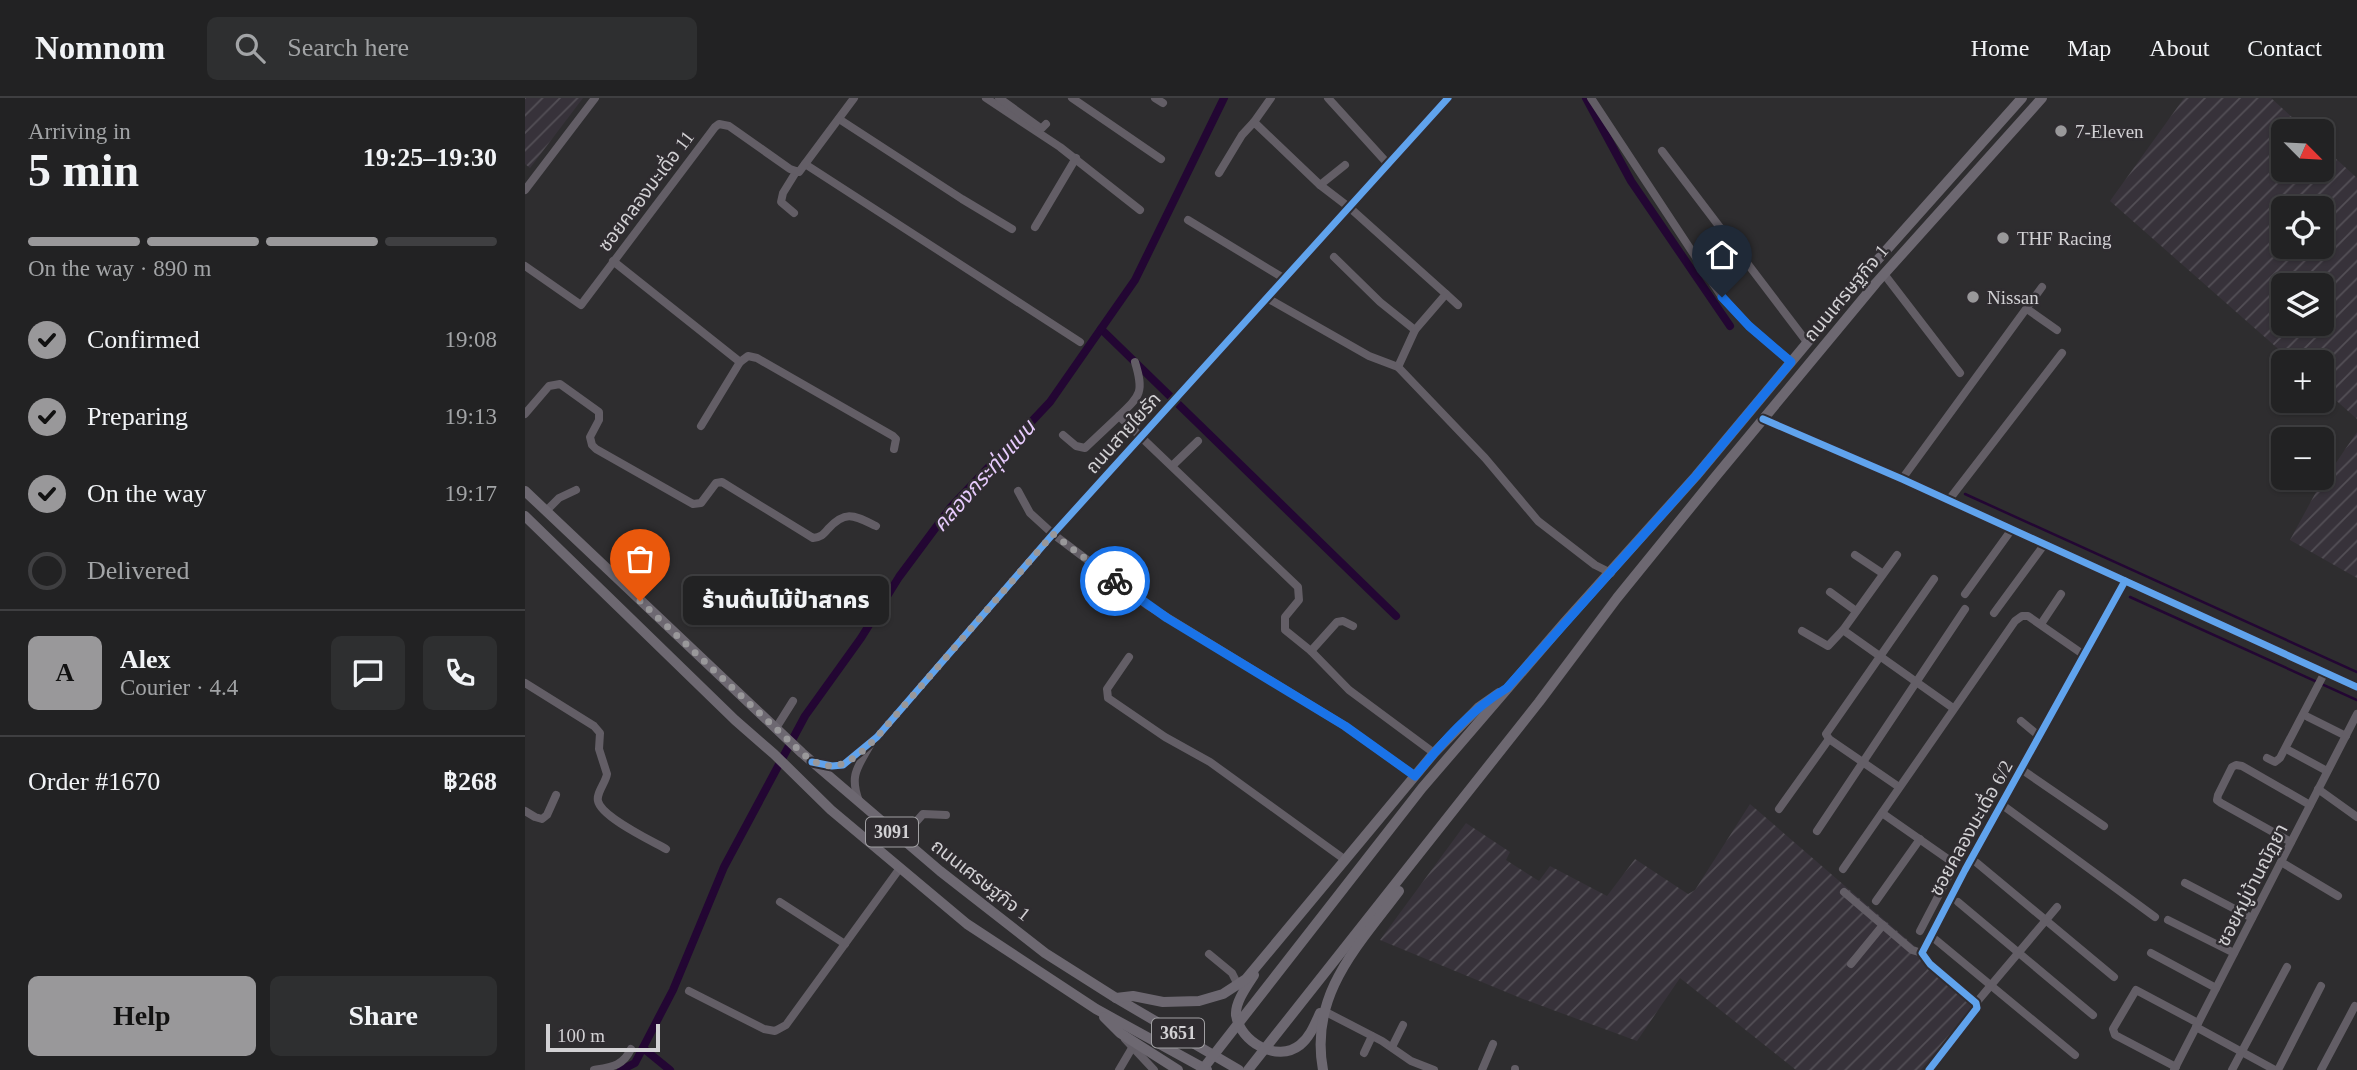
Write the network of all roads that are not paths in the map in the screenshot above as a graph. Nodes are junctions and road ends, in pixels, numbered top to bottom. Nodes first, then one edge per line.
1 (595, 98) edge
2 (854, 98) edge
3 (986, 98) edge
4 (999, 98) edge
5 (1072, 98) edge
6 (1155, 98) edge
7 (1271, 98) edge
8 (1328, 98) edge
9 (1448, 98) edge
10 (1591, 98) edge
11 (2022, 98) edge
12 (2042, 98) edge
13 (1163, 103) dead end
14 (839, 119) junction
15 (1254, 121) junction
16 (1047, 124) dead end
17 (1662, 151) dead end
18 (1076, 158) junction
19 (1161, 159) dead end
20 (805, 164) junction
21 (1388, 164) junction
22 (1345, 165) dead end
23 (796, 172) junction
24 (1219, 173) dead end
25 (1320, 185) junction
26 (525, 190) edge
27 (1350, 208) junction
28 (1140, 210) dead end
29 (794, 213) dead end
30 (1188, 220) dead end
31 (1035, 227) dead end
32 (1012, 229) dead end
33 (1334, 257) dead end
34 (613, 261) junction
35 (525, 266) edge
36 (1865, 274) junction
37 (1884, 274) junction
38 (1285, 279) junction
39 (1876, 283) junction
40 (2042, 288) dead end
41 (1446, 294) junction
42 (1267, 298) junction
43 (1458, 305) dead end
44 (2027, 309) junction
45 (1415, 330) junction
46 (2057, 330) dead end
47 (1080, 342) dead end
48 (1807, 342) junction
49 (2062, 353) dead end
50 (740, 362) junction
51 (1135, 362) dead end
52 (1791, 362) junction
53 (1398, 367) junction
54 (1961, 373) dead end
55 (525, 414) edge
56 (1119, 416) junction
57 (1763, 419) junction
58 (701, 426) dead end
59 (1063, 435) dead end
60 (1141, 438) junction
61 (1198, 441) dead end
62 (894, 449) dead end
63 (1172, 466) junction
64 (1902, 479) junction
65 (576, 490) dead end
66 (525, 491) edge
67 (1018, 491) dead end
68 (1948, 501) junction
69 (546, 511) junction
70 (525, 516) edge
71 (876, 526) dead end
72 (2012, 529) junction
73 (1053, 534) junction
74 (2044, 545) junction
75 (1856, 555) dead end
76 (1897, 555) dead end
77 (1611, 573) junction
78 (1882, 573) junction
79 (1934, 579) dead end
80 (2125, 581) junction
81 (1830, 592) dead end
82 (1965, 594) dead end
83 (2061, 594) dead end
84 (1965, 609) dead end
85 (1856, 611) junction
86 (1994, 613) dead end
87 (2041, 624) junction
88 (1353, 626) dead end
89 (1843, 630) junction
90 (1803, 631) dead end
91 (1311, 651) junction
92 (2084, 655) junction
93 (1129, 657) dead end
94 (1880, 657) junction
95 (2325, 672) junction
96 (525, 683) edge
97 (1916, 683) junction
98 (2357, 687) edge
99 (1507, 688) junction
100 (793, 701) dead end
101 (1953, 709) junction
102 (2357, 714) edge
103 (1527, 717) junction
104 (2308, 717) dead end
105 (2021, 721) dead end
106 (776, 728) junction
107 (2039, 736) junction
108 (2346, 736) junction
109 (1829, 739) junction
110 (872, 743) junction
111 (2290, 751) dead end
112 (1434, 753) junction
113 (2267, 758) dead end
114 (812, 762) junction
115 (1863, 763) junction
116 (2021, 769) junction
117 (2327, 771) junction
118 (1415, 776) junction
119 (1899, 787) junction
120 (2318, 789) junction
121 (556, 795) dead end
122 (2001, 804) junction
123 (861, 805) junction
124 (2310, 805) junction
125 (1779, 809) dead end
126 (525, 811) edge
127 (1882, 813) junction
128 (946, 815) dead end
129 (2357, 817) edge
130 (2104, 825) dead end
131 (1818, 831) dead end
132 (901, 839) junction
133 (1920, 839) junction
134 (2291, 842) junction
135 (666, 849) dead end
136 (1344, 859) junction
137 (2281, 862) junction
138 (1977, 863) dead end
139 (900, 868) junction
140 (1843, 869) dead end
141 (2185, 883) dead end
142 (1844, 892) dead end
143 (2338, 896) dead end
144 (1876, 901) dead end
145 (780, 902) dead end
146 (1958, 902) dead end
147 (2057, 907) dead end
148 (2155, 917) dead end
149 (2252, 918) junction
150 (2045, 920) junction
151 (2168, 920) dead end
152 (1883, 925) junction
153 (1920, 931) dead end
154 (1936, 940) dead end
155 (845, 944) junction
156 (1922, 953) junction
157 (2018, 953) junction
158 (2151, 953) dead end
159 (2234, 953) junction
160 (1209, 954) dead end
161 (1268, 955) junction
162 (1851, 964) dead end
163 (2287, 967) dead end
164 (2113, 977) dead end
165 (1238, 985) junction
166 (1992, 985) junction
167 (2321, 986) dead end
168 (2216, 988) junction
169 (689, 991) dead end
170 (1330, 992) junction
171 (1116, 998) junction
172 (1976, 1003) junction
173 (2355, 1006) edge
174 (1096, 1009) junction
175 (1324, 1011) junction
176 (2094, 1015) dead end
177 (2197, 1025) junction
178 (1403, 1026) dead end
179 (1120, 1033) junction
180 (1373, 1036) junction
181 (1493, 1044) dead end
182 (1132, 1048) junction
183 (1392, 1048) junction
184 (631, 1049) dead end
185 (2242, 1052) junction
186 (1364, 1053) dead end
187 (2075, 1055) dead end
188 (2175, 1068) edge
189 (594, 1070) edge
190 (1119, 1070) edge
191 (1154, 1070) edge
192 (1178, 1070) edge
193 (1202, 1070) edge
194 (1207, 1070) edge
195 (1239, 1070) edge
196 (1248, 1070) edge
197 (1323, 1070) edge
198 (1434, 1070) edge
199 (1482, 1070) edge
200 (1929, 1070) edge
201 (2232, 1070) edge
202 (2276, 1070) edge
203 (2321, 1070) edge

1 - 26 street
2 - 14 street
3 - 18 street
4 - 16 street
5 - 19 street
6 - 13 street
7 - 15 street
8 - 21 street
9 - 21 street, ถนนสายใยรัก
10 - 52 street
11 - 36 main road, ถนนเศรษฐกิจ 1 / 3091
12 - 37 main road, ถนนเศรษฐกิจ 1
14 - 20 street
14 - 32 street
15 - 24 street
15 - 25 street
17 - 48 street
18 - 28 street
18 - 31 street
20 - 23 street
20 - 47 street
21 - 27 street, ถนนสายใยรัก
22 - 25 street
23 - 29 street
23 - 34 street, ซอยคลองมะเดื่อ 11
25 - 27 street
27 - 38 street, ถนนสายใยรัก
27 - 41 street
30 - 38 street
33 - 45 street
34 - 35 street, ซอยคลองมะเดื่อ 11
34 - 50 street
36 - 39 main road
36 - 48 main road, ถนนเศรษฐกิจ 1 / 3091
37 - 39 main road, ถนนเศรษฐกิจ 1
37 - 54 street
38 - 42 street, ถนนสายใยรัก
39 - 57 main road, ถนนเศรษฐกิจ 1
40 - 44 street
41 - 43 street
41 - 45 street
42 - 53 street
42 - 60 street, ถนนสายใยรัก
44 - 46 street
44 - 64 street
45 - 53 street
48 - 52 main road, ถนนเศรษฐกิจ 1 / 3091
49 - 68 street
50 - 58 street
50 - 62 street
51 - 56 street
52 - 77 main road, ถนนเศรษฐกิจ 1 / 3091
53 - 77 street
55 - 71 street
56 - 59 street
56 - 60 street
57 - 64 street
57 - 103 main road, ถนนเศรษฐกิจ 1
60 - 63 street
60 - 73 street, ถนนสายใยรัก
61 - 63 street
63 - 91 street
64 - 68 street
65 - 69 street
66 - 69 main road, ถนนเศรษฐกิจ 1 / 3091
67 - 73 street
68 - 72 street
69 - 106 main road, ถนนเศรษฐกิจ 1 / 3091
70 - 139 main road, 3091
72 - 74 street
72 - 82 street
73 - 110 street, ถนนสายใยรัก
73 - 118 street
74 - 80 street
74 - 86 street
75 - 78 street
76 - 78 street
77 - 99 main road, ถนนเศรษฐกิจ 1 / 3091
78 - 85 street
79 - 94 street
80 - 92 street, ซอยคลองมะเดื่อ 6/2
80 - 95 street
81 - 85 street
83 - 87 street
84 - 97 street
85 - 89 street
87 - 92 street
87 - 101 street
88 - 91 street
89 - 90 street
89 - 94 street
91 - 112 street
92 - 107 street, ซอยคลองมะเดื่อ 6/2
93 - 136 street
94 - 97 street
94 - 109 street
95 - 98 street
95 - 113 street
96 - 135 street
97 - 101 street
97 - 115 street
99 - 112 main road, 3091
99 - 193 main road, ถนนเศรษฐกิจ 1 / 3091
100 - 106 street
101 - 119 street
102 - 108 street, ซอยหมู่บ้านณัฏยา
103 - 170 main road
103 - 196 main road, ถนนเศรษฐกิจ 1
104 - 108 street
105 - 107 street
106 - 114 main road, ถนนเศรษฐกิจ 1 / 3091
107 - 116 street, ซอยคลองมะเดื่อ 6/2
108 - 117 street, ซอยหมู่บ้านณัฏยา
109 - 115 street
109 - 125 street
110 - 114 street, ถนนสายใยรัก
110 - 123 street, ถนนสายใยรัก
111 - 117 street
112 - 118 main road, 3091
114 - 123 main road, ถนนเศรษฐกิจ 1 / 3091
115 - 119 street
115 - 131 street
116 - 122 street, ซอยคลองมะเดื่อ 6/2
116 - 130 street
117 - 120 street, ซอยหมู่บ้านณัฏยา
118 - 136 main road, 3091
119 - 127 street
120 - 124 street, ซอยหมู่บ้านณัฏยา
120 - 129 street
121 - 126 street
122 - 148 street
122 - 156 street, ซอยคลองมะเดื่อ 6/2
123 - 132 main road, ถนนเศรษฐกิจ 1 / 3091
124 - 134 street, ซอยหมู่บ้านณัฏยา
124 - 134 street
127 - 133 street
127 - 140 street
128 - 132 street
132 - 171 main road, ถนนเศรษฐกิจ 1 / 3091
133 - 144 street
133 - 153 street
134 - 137 street, ซอยหมู่บ้านณัฏยา
136 - 161 main road, 3091
137 - 143 street
137 - 149 street, ซอยหมู่บ้านณัฏยา
138 - 150 street
139 - 155 street
139 - 174 main road, 3091
141 - 149 street
142 - 152 street
145 - 155 street
146 - 157 street
147 - 150 street
149 - 159 street, ซอยหมู่บ้านณัฏยา
150 - 157 street
150 - 164 street
151 - 159 street
152 - 156 street
152 - 162 street
154 - 166 street
155 - 169 street
156 - 172 street
157 - 166 street
157 - 176 street
158 - 168 street
159 - 168 street, ซอยหมู่บ้านณัฏยา
160 - 165 street
161 - 165 main road, 3091
161 - 170 main road
163 - 185 street
165 - 171 main road, 3091
166 - 172 street
166 - 187 street
167 - 202 street
168 - 177 street, ซอยหมู่บ้านณัฏยา
170 - 175 main road
171 - 195 main road, 3651
172 - 200 street
173 - 203 street
174 - 179 main road, 3091
174 - 194 main road, 3651
175 - 180 street
175 - 197 main road
177 - 185 street
177 - 188 street, ซอยหมู่บ้านณัฏยา
177 - 188 street
178 - 183 street
179 - 182 street
179 - 192 main road, 3091
180 - 183 street
180 - 186 street
181 - 199 street
182 - 190 street
182 - 191 street
183 - 198 street
184 - 189 street
185 - 201 street
185 - 202 street

